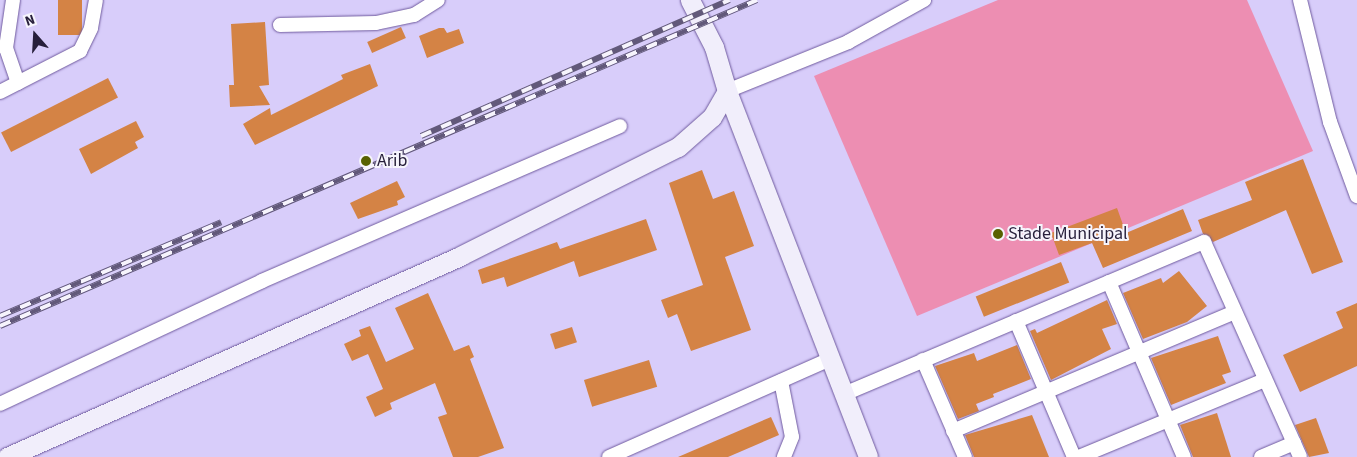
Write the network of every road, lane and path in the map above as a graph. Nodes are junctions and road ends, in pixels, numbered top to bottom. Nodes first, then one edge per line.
1 (13, 0) edge
2 (96, 0) edge
3 (438, 0) edge
4 (690, 0) edge
5 (924, 0) edge
6 (1300, 0) edge
7 (280, 25) dead end
8 (18, 83) junction
9 (727, 91) junction
10 (0, 92) edge
11 (620, 126) dead end
12 (1357, 196) edge
13 (1109, 282) junction
14 (1235, 312) junction
15 (1016, 321) junction
16 (1139, 352) junction
17 (830, 359) junction
18 (923, 360) junction
19 (1265, 380) junction
20 (781, 381) junction
21 (1046, 392) junction
22 (844, 394) junction
23 (0, 404) edge
24 (1168, 420) junction
25 (953, 431) junction
26 (1294, 443) junction
27 (7, 457) edge
28 (610, 457) edge
29 (784, 457) edge
30 (868, 457) edge
31 (965, 457) edge
32 (1074, 457) edge
33 (1079, 457) edge
34 (1184, 457) edge
35 (1261, 457) edge
36 (1300, 457) edge

1 - 8 street
2 - 8 street
3 - 7 street
4 - 9 main road
5 - 9 street
6 - 12 street
8 - 10 street
9 - 17 main road
9 - 27 main road
11 - 23 street
13 - 14 street
13 - 15 street
13 - 16 street
14 - 16 street
14 - 19 street
15 - 18 street
15 - 21 street
16 - 21 street
16 - 24 street
17 - 20 street
17 - 22 main road
18 - 22 street
18 - 25 street
19 - 24 street
19 - 26 street
20 - 28 street
20 - 29 street
21 - 25 street
21 - 32 street
22 - 30 main road
24 - 33 street
24 - 34 street
25 - 31 street
26 - 35 street
26 - 36 street

